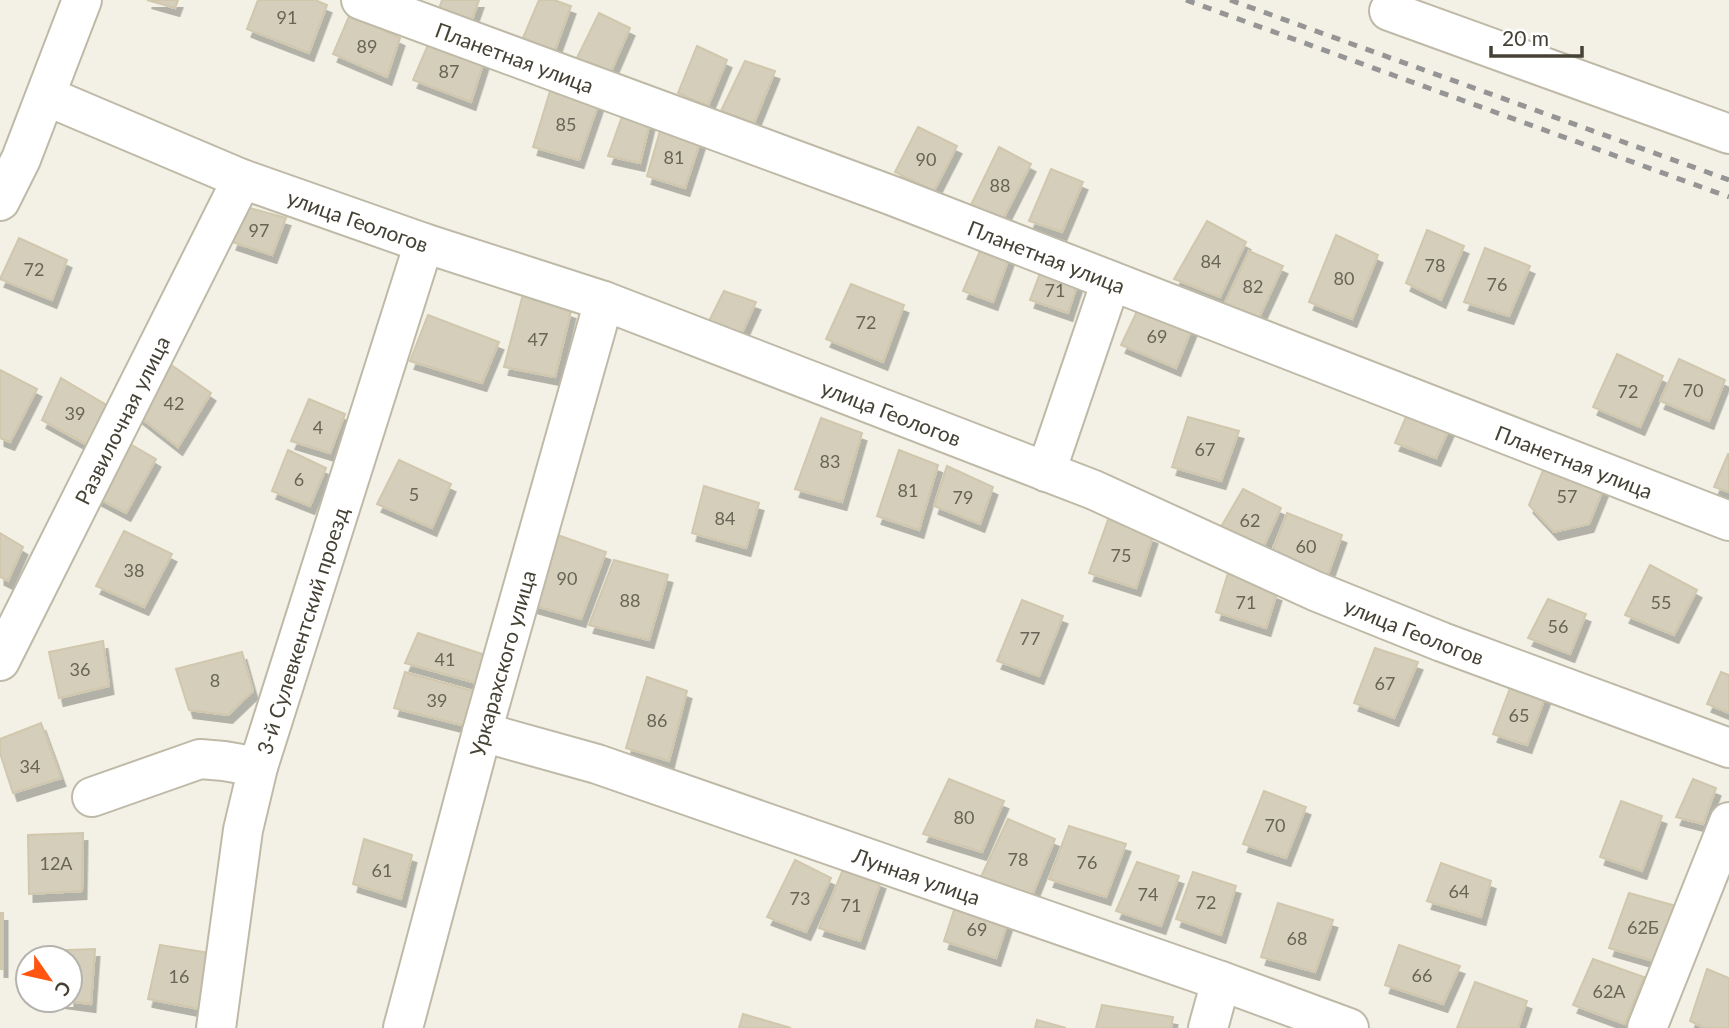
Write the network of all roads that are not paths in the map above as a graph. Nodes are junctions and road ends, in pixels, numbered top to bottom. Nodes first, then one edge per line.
1 (82, 0) edge
2 (361, 0) edge
3 (1388, 10) dead end
4 (46, 96) junction
5 (1729, 134) edge
6 (10, 155) edge
7 (242, 179) junction
8 (0, 201) edge
9 (424, 243) junction
10 (1111, 281) junction
11 (604, 301) junction
12 (1046, 472) junction
13 (1729, 522) edge
14 (0, 661) edge
15 (482, 732) junction
16 (1729, 748) edge
17 (258, 767) junction
18 (92, 797) dead end
19 (1729, 822) edge
20 (1222, 981) junction
21 (216, 1028) edge
22 (403, 1028) edge
23 (1208, 1028) edge
24 (1349, 1028) edge
25 (1647, 1028) edge

1 - 4 street
2 - 10 street, Планетная улица
3 - 5 street
4 - 6 street
4 - 7 street, улица Геологов
6 - 8 street
7 - 9 street, улица Геологов
7 - 14 street, Развилочная улица
9 - 11 street, улица Геологов
9 - 17 street, 3-й Сулевкентский проезд
10 - 12 street
10 - 13 street, Планетная улица
11 - 12 street, улица Геологов
11 - 15 street, Уркарахского улица
12 - 16 street, улица Геологов
15 - 20 street, Лунная улица
15 - 22 street, Уркарахского улица
17 - 18 street
17 - 21 street, 3-й Сулевкентский проезд
19 - 25 street
20 - 23 street
20 - 24 street, Лунная улица

